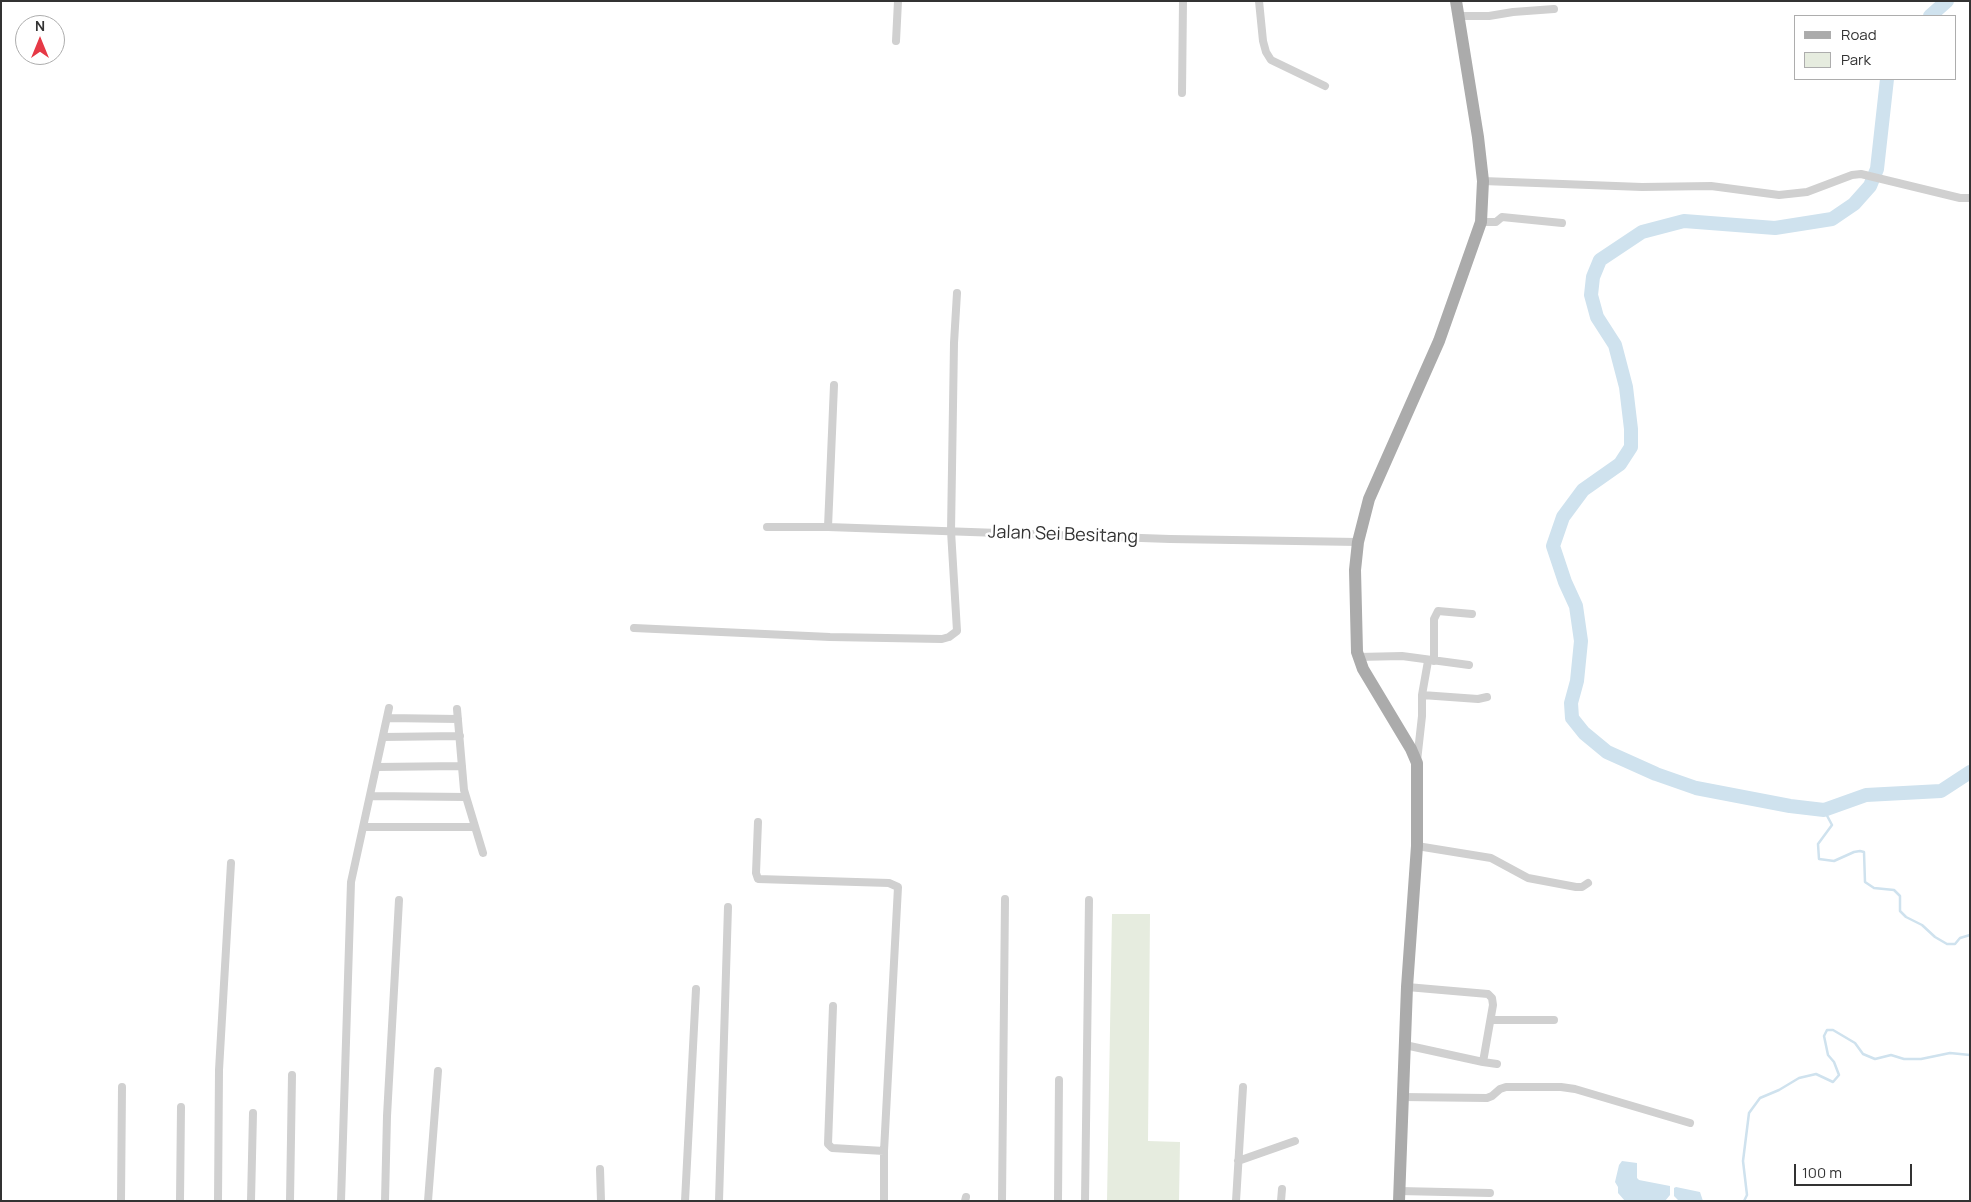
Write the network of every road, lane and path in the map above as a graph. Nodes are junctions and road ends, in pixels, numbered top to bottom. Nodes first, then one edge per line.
1 (898, 1) edge
2 (1183, 1) edge
3 (1259, 1) edge
4 (1456, 1) edge
5 (1554, 9) dead end
6 (1458, 16) junction
7 (896, 41) dead end
8 (1325, 86) dead end
9 (1182, 93) dead end
10 (1483, 181) junction
11 (1970, 198) edge
12 (1481, 222) junction
13 (1562, 223) dead end
14 (957, 293) dead end
15 (834, 385) dead end
16 (767, 527) dead end
17 (828, 527) junction
18 (952, 531) junction
19 (1358, 542) junction
20 (1472, 614) dead end
21 (634, 628) dead end
22 (1358, 658) junction
23 (1431, 661) junction
24 (1470, 665) dead end
25 (1422, 695) junction
26 (1487, 697) dead end
27 (389, 708) dead end
28 (458, 709) dead end
29 (387, 718) junction
30 (458, 719) junction
31 (383, 736) junction
32 (460, 736) junction
33 (1417, 763) junction
34 (462, 766) junction
35 (377, 767) junction
36 (371, 796) junction
37 (466, 796) junction
38 (758, 822) dead end
39 (364, 827) junction
40 (475, 827) junction
41 (1417, 846) junction
42 (483, 853) dead end
43 (230, 863) dead end
44 (1588, 882) dead end
45 (1005, 899) dead end
46 (399, 900) dead end
47 (1089, 900) dead end
48 (728, 907) dead end
49 (1406, 987) junction
50 (696, 989) dead end
51 (834, 1006) dead end
52 (1491, 1020) junction
53 (1554, 1020) dead end
54 (1405, 1045) junction
55 (1483, 1062) junction
56 (1497, 1064) dead end
57 (438, 1071) dead end
58 (292, 1075) dead end
59 (1059, 1080) dead end
60 (122, 1087) dead end
61 (1242, 1087) dead end
62 (1402, 1097) junction
63 (181, 1107) dead end
64 (253, 1113) dead end
65 (1690, 1123) dead end
66 (1295, 1141) dead end
67 (884, 1151) junction
68 (1238, 1161) junction
69 (600, 1169) dead end
70 (1282, 1189) dead end
71 (1490, 1193) dead end
72 (1399, 1196) edge
73 (120, 1201) edge
74 (180, 1201) edge
75 (218, 1201) edge
76 (251, 1201) edge
77 (290, 1201) edge
78 (341, 1201) edge
79 (385, 1201) edge
80 (428, 1201) edge
81 (600, 1201) edge
82 (685, 1201) edge
83 (719, 1201) edge
84 (884, 1201) edge
85 (1002, 1201) edge
86 (1058, 1201) edge
87 (1085, 1201) edge
88 (1236, 1201) edge
89 (1281, 1201) edge

1 - 7 street
2 - 9 street
3 - 8 street
4 - 6 main road
5 - 6 street
6 - 10 main road
10 - 11 street
10 - 12 main road
12 - 13 street
12 - 19 main road
14 - 18 street
15 - 17 street
16 - 17 street, Jalan Sei Besitang
17 - 18 street, Jalan Sei Besitang
18 - 19 street, Jalan Sei Besitang
18 - 21 street
19 - 22 main road
20 - 23 street
22 - 23 street
22 - 33 main road
23 - 24 street
23 - 25 street
25 - 26 street
25 - 33 street
27 - 29 street
28 - 30 street
29 - 30 street
29 - 31 street
30 - 32 street
31 - 32 street
31 - 35 street
32 - 34 street
33 - 41 main road
34 - 35 street
34 - 37 street
35 - 36 street
36 - 37 street
36 - 39 street
37 - 40 street
38 - 67 street
39 - 40 street
39 - 78 street
40 - 42 street
41 - 44 street
41 - 49 main road
43 - 75 street
45 - 85 street
46 - 79 street
47 - 87 street
48 - 83 street
49 - 52 street
49 - 54 main road
50 - 82 street
51 - 67 street
52 - 53 street
52 - 55 street
54 - 55 street
54 - 62 main road
55 - 56 street
57 - 80 street
58 - 77 street
59 - 86 street
60 - 73 street
61 - 68 street
62 - 65 street
62 - 72 main road
63 - 74 street
64 - 76 street
66 - 68 street
67 - 84 street
68 - 88 street
69 - 81 street
70 - 89 street
71 - 72 street

